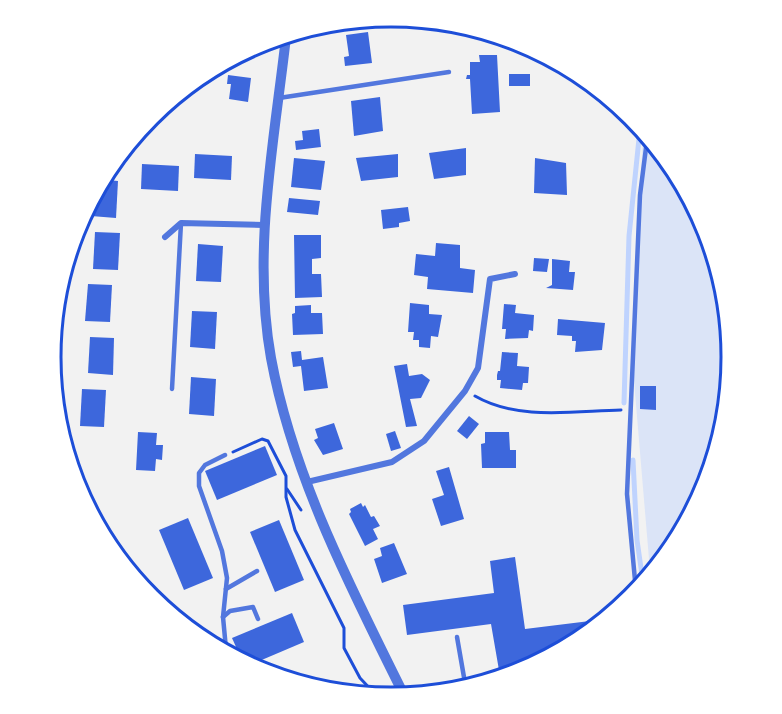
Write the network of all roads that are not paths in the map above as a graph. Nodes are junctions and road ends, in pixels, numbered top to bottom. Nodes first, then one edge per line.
1 (285, 45) edge
2 (449, 72) dead end
3 (279, 98) junction
4 (646, 148) edge
5 (181, 224) junction
6 (264, 225) junction
7 (165, 237) dead end
8 (515, 274) dead end
9 (171, 389) dead end
10 (225, 455) road end
11 (307, 482) junction
12 (257, 571) dead end
13 (635, 579) edge
14 (226, 589) junction
15 (223, 617) junction
16 (258, 619) dead end
17 (457, 637) dead end
18 (225, 643) edge
19 (464, 679) edge
20 (400, 687) edge

1 - 3 street
2 - 3 lane
3 - 6 street
4 - 13 lane
5 - 6 street
5 - 7 street
5 - 9 lane
6 - 11 street
8 - 11 street
10 - 14 lane
11 - 20 street
12 - 14 lane
14 - 15 lane
15 - 16 lane
15 - 18 lane
17 - 19 lane

